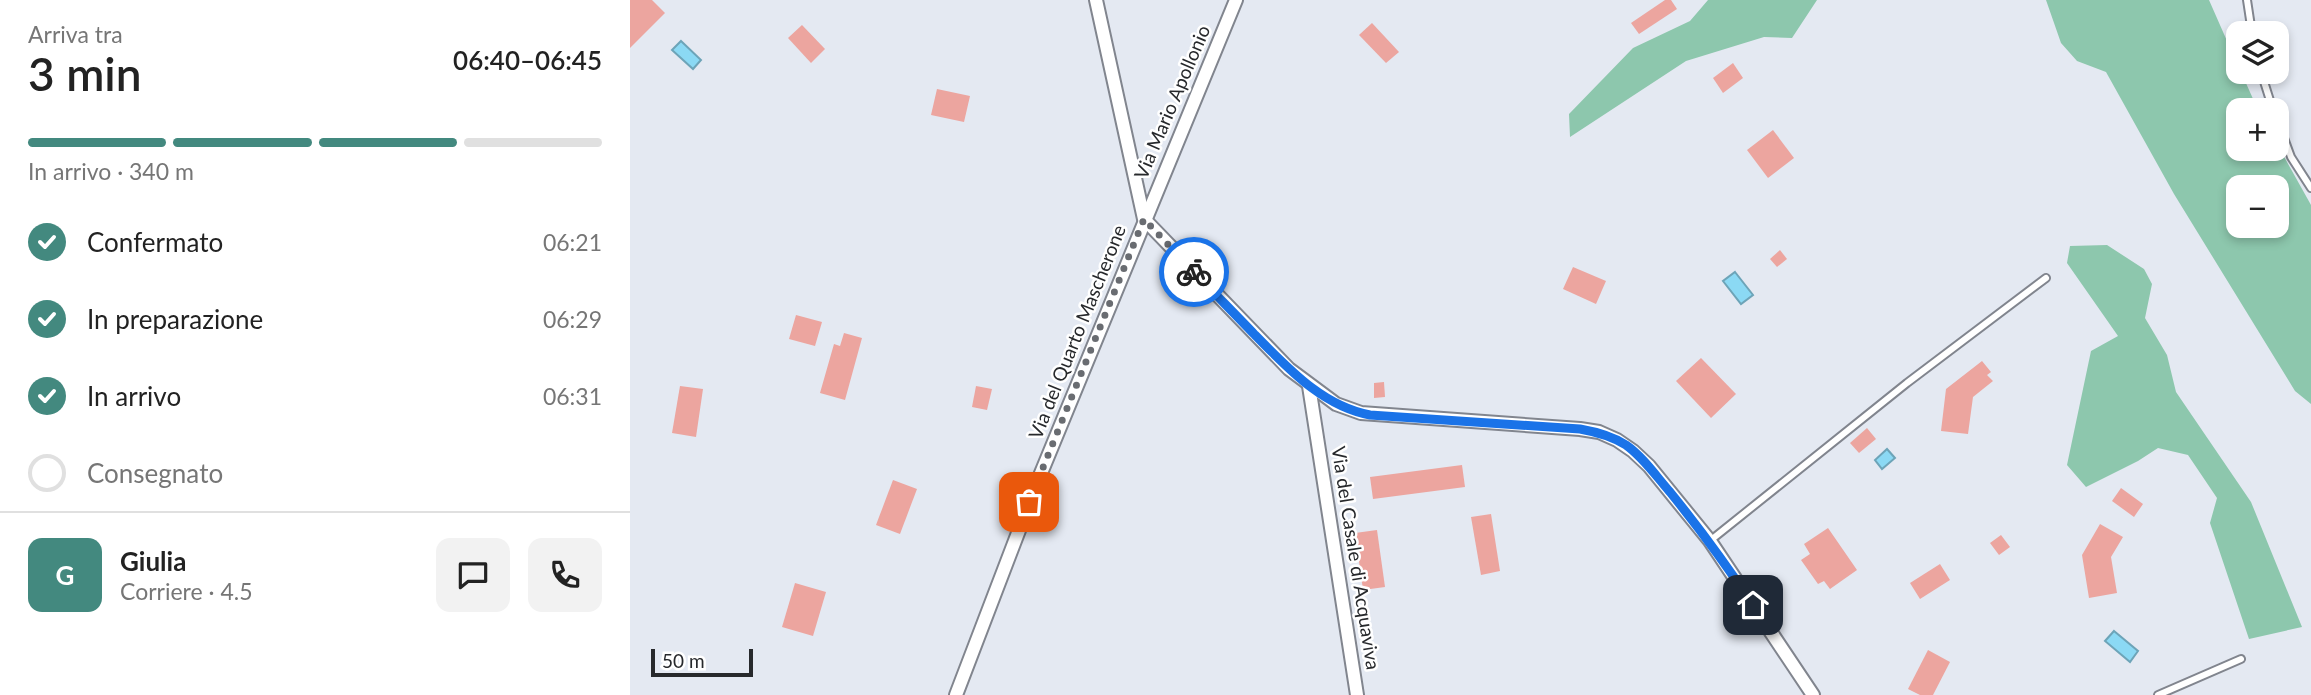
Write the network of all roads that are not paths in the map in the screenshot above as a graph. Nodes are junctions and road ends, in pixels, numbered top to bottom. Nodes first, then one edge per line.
1 (1096, 0) edge
2 (1236, 0) edge
3 (2247, 0) edge
4 (2250, 21) edge
5 (2289, 152) edge
6 (2311, 188) edge
7 (1144, 219) junction
8 (2046, 278) dead end
9 (1309, 386) junction
10 (1710, 541) junction
11 (2241, 659) dead end
12 (956, 695) edge
13 (1357, 695) edge
14 (1813, 695) edge
15 (2158, 695) edge

1 - 7 street
2 - 7 street, Via Mario Apollonio
3 - 4 lane
5 - 6 lane
7 - 9 street
7 - 12 street, Via del Quarto Mascherone
8 - 10 lane
9 - 10 street
9 - 13 street, Via del Casale di Acquaviva
10 - 14 street
11 - 15 lane

